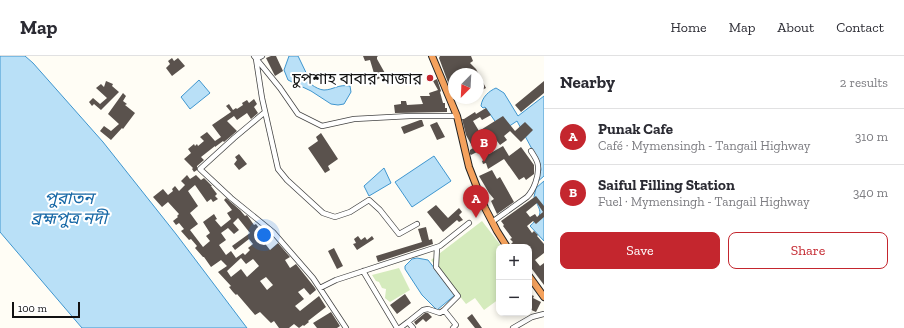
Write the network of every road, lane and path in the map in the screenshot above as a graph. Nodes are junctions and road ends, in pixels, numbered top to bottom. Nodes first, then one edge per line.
1 (262, 56) edge
2 (432, 56) edge
3 (255, 57) edge
4 (265, 112) junction
5 (457, 116) junction
6 (531, 151) dead end
7 (492, 222) junction
8 (469, 223) dead end
9 (417, 224) dead end
10 (505, 244) edge
11 (437, 247) junction
12 (363, 271) junction
13 (532, 280) edge
14 (320, 288) junction
15 (544, 297) edge
16 (444, 310) junction
17 (544, 314) edge
18 (408, 322) junction
19 (346, 328) edge
20 (399, 328) edge
21 (413, 328) edge
22 (453, 328) edge
23 (513, 328) edge

1 - 3 street
2 - 5 highway
3 - 4 street
3 - 5 street
4 - 9 street
4 - 14 street
5 - 7 highway
6 - 7 street
7 - 10 highway
8 - 11 street
11 - 12 street
11 - 16 street
12 - 14 street
12 - 20 street
13 - 15 highway
14 - 19 street
16 - 18 street
16 - 22 street
17 - 23 street
18 - 20 street
18 - 21 street

